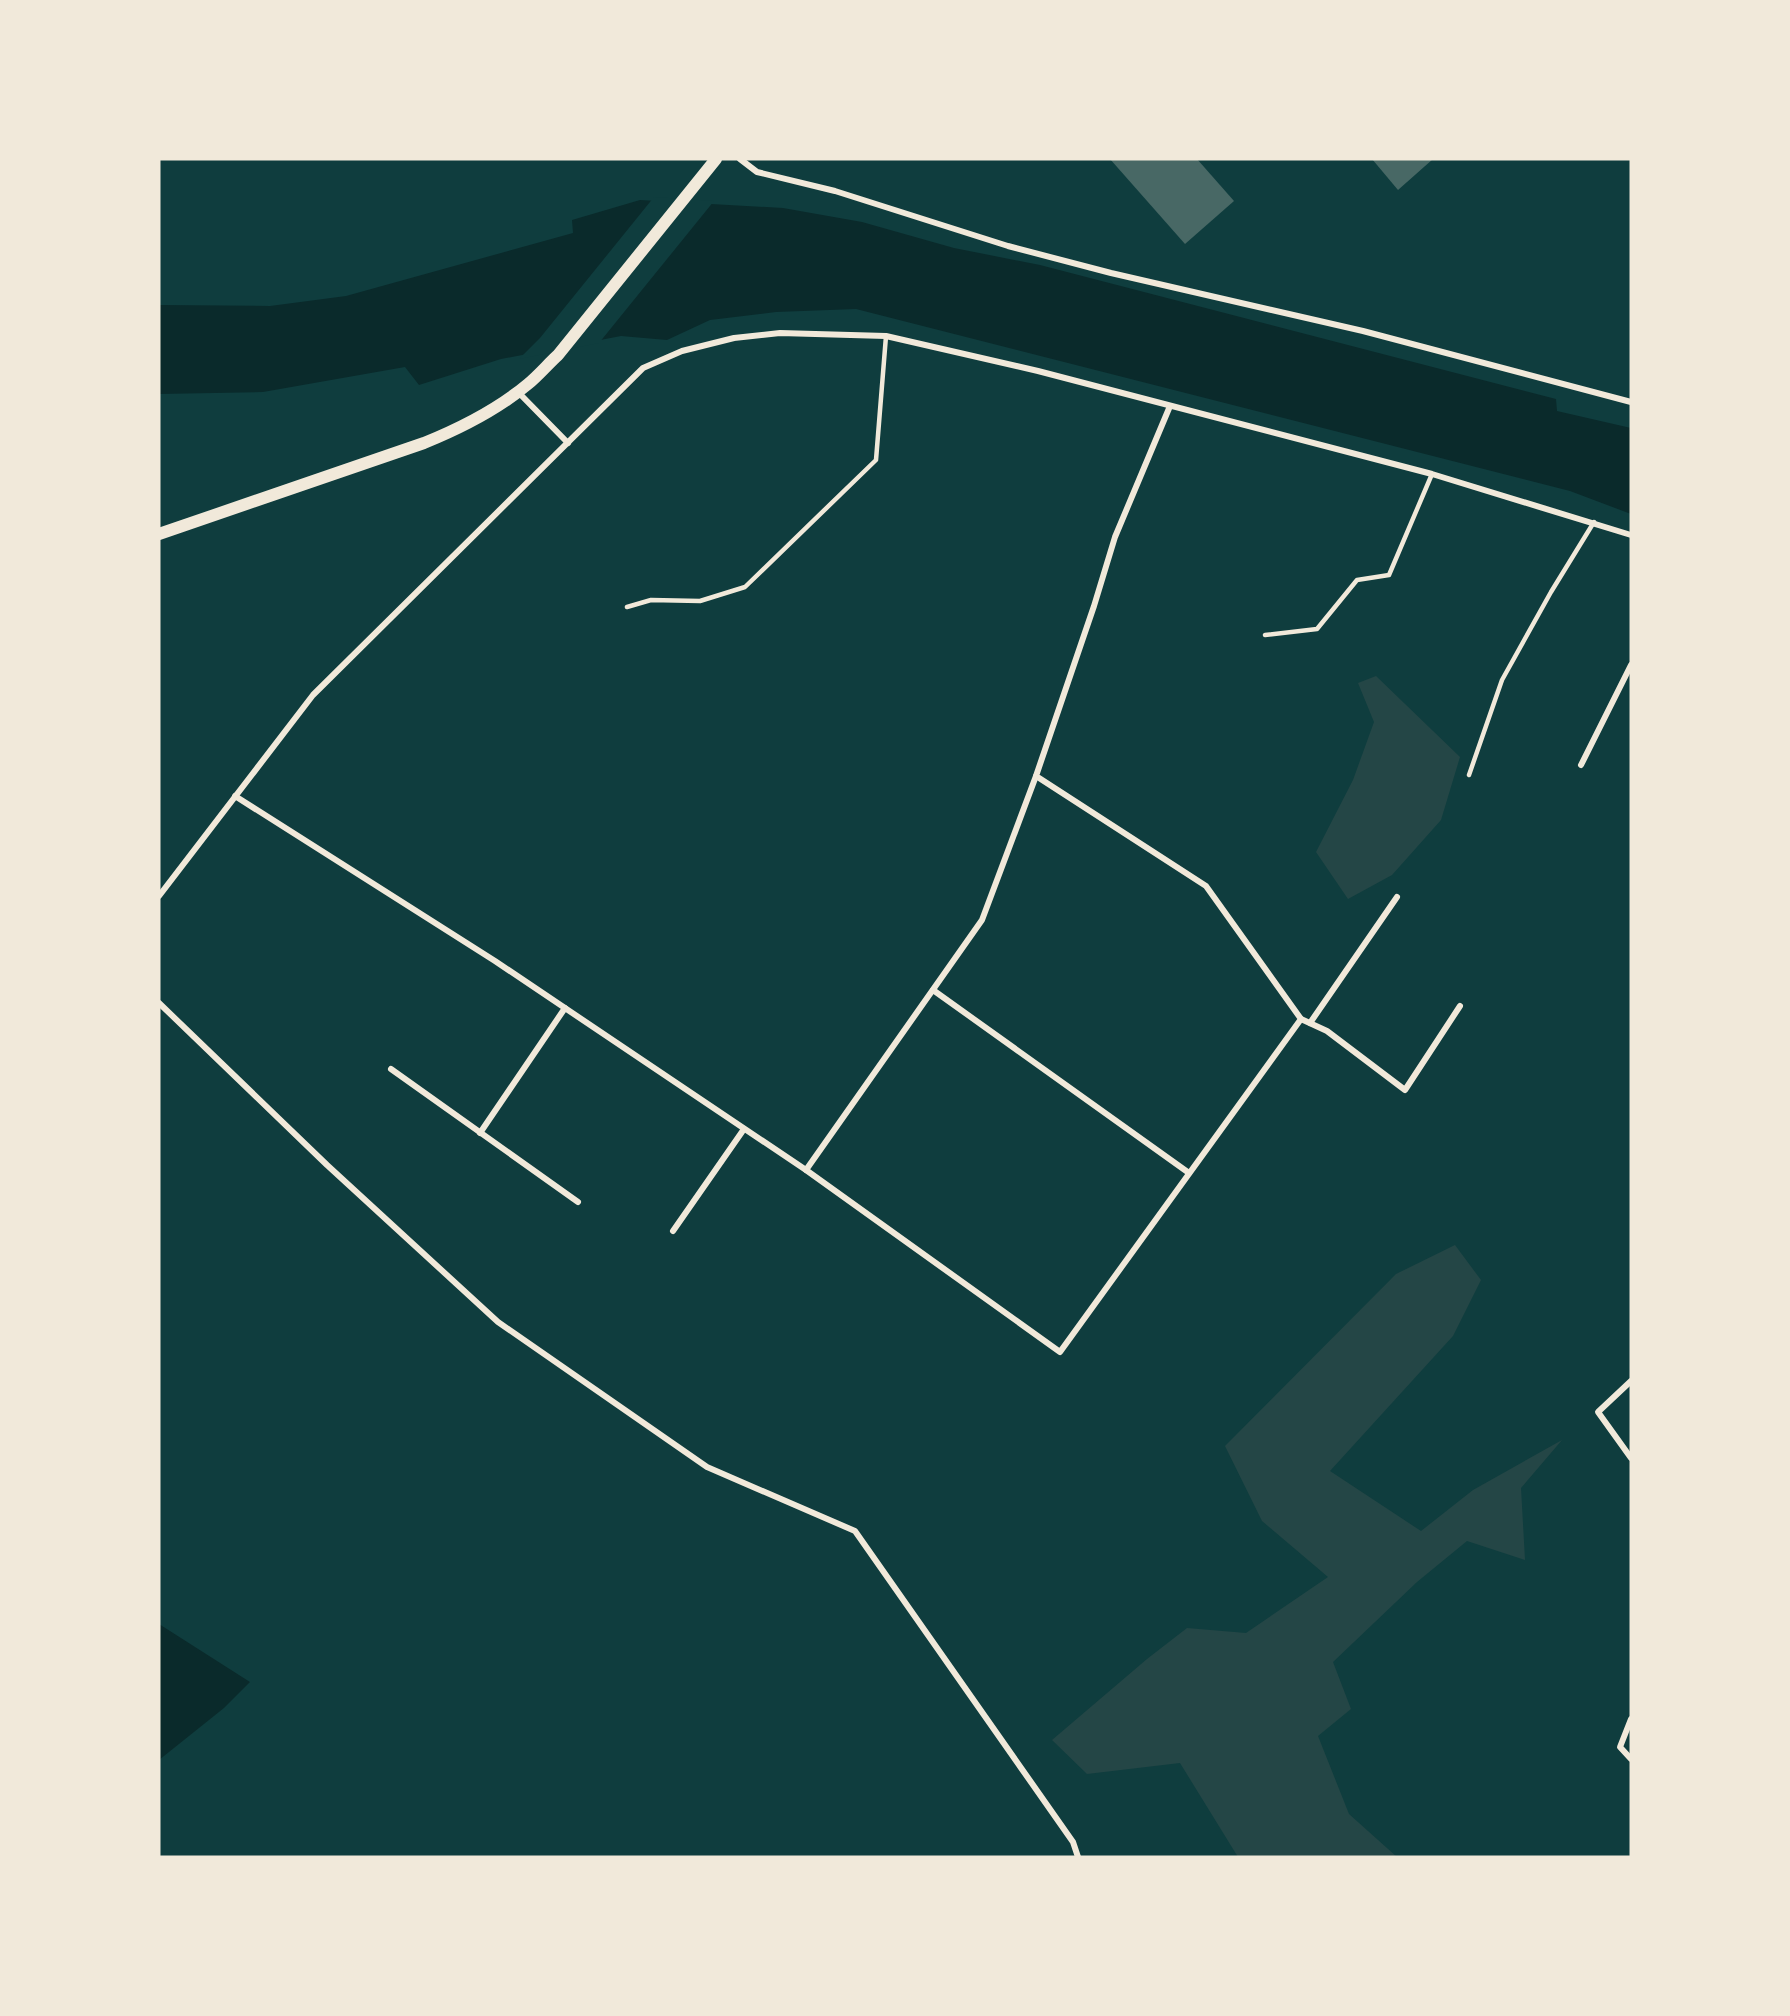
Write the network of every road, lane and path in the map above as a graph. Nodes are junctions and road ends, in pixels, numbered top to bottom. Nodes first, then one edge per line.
1 (716, 159) edge
2 (740, 159) edge
3 (886, 336) junction
4 (518, 392) junction
5 (1631, 402) edge
6 (1170, 406) junction
7 (568, 443) junction
8 (1432, 474) junction
9 (1594, 522) junction
10 (159, 534) edge
11 (1631, 535) edge
12 (627, 608) dead end
13 (1265, 634) dead end
14 (1631, 665) edge
15 (1581, 765) dead end
16 (1469, 775) dead end
17 (1036, 777) junction
18 (235, 796) junction
19 (159, 896) edge
20 (1397, 897) dead end
21 (933, 990) junction
22 (159, 1003) edge
23 (1460, 1006) dead end
24 (565, 1008) junction
25 (1300, 1019) junction
26 (1310, 1023) junction
27 (391, 1069) dead end
28 (744, 1129) junction
29 (480, 1133) junction
30 (806, 1170) junction
31 (1189, 1173) junction
32 (578, 1202) dead end
33 (673, 1231) dead end
34 (1631, 1381) edge
35 (1631, 1458) edge
36 (1631, 1719) edge
37 (1631, 1759) edge
38 (1078, 1857) edge

1 - 4 main road
2 - 5 street
3 - 6 street
3 - 7 street
3 - 12 lane
4 - 7 street
4 - 10 main road
6 - 8 street
6 - 17 street
7 - 18 street
8 - 9 street
8 - 13 lane
9 - 11 street
9 - 16 lane
14 - 15 street
17 - 21 street
17 - 25 street
18 - 19 street
18 - 24 street
20 - 26 street
21 - 30 street
21 - 31 street
22 - 38 street
23 - 26 street
24 - 28 street
24 - 29 street
25 - 26 street
25 - 31 street
27 - 29 street
28 - 30 street
28 - 33 street
29 - 32 street
30 - 31 street
34 - 35 street
36 - 37 street

